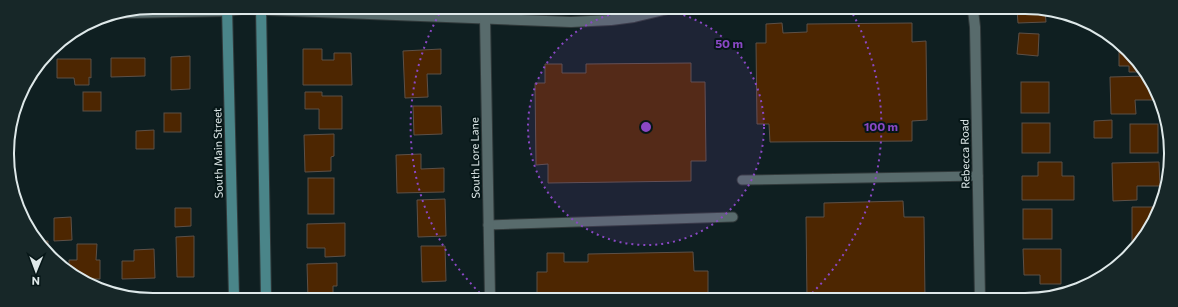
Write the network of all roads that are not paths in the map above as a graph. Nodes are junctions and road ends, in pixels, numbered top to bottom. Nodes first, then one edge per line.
1 (227, 14) edge
2 (261, 14) edge
3 (432, 14) edge
4 (647, 14) edge
5 (973, 14) edge
6 (485, 18) junction
7 (978, 176) junction
8 (742, 180) dead end
9 (733, 217) dead end
10 (488, 225) junction
11 (234, 293) edge
12 (266, 293) edge
13 (490, 293) edge
14 (980, 293) edge

1 - 11 street, South Main Street
2 - 12 street
3 - 6 street
4 - 6 street
5 - 7 street, Rebecca Road
6 - 10 street, South Lore Lane
7 - 8 lane
7 - 14 street, Rebecca Road
9 - 10 lane
10 - 13 street, South Lore Lane

